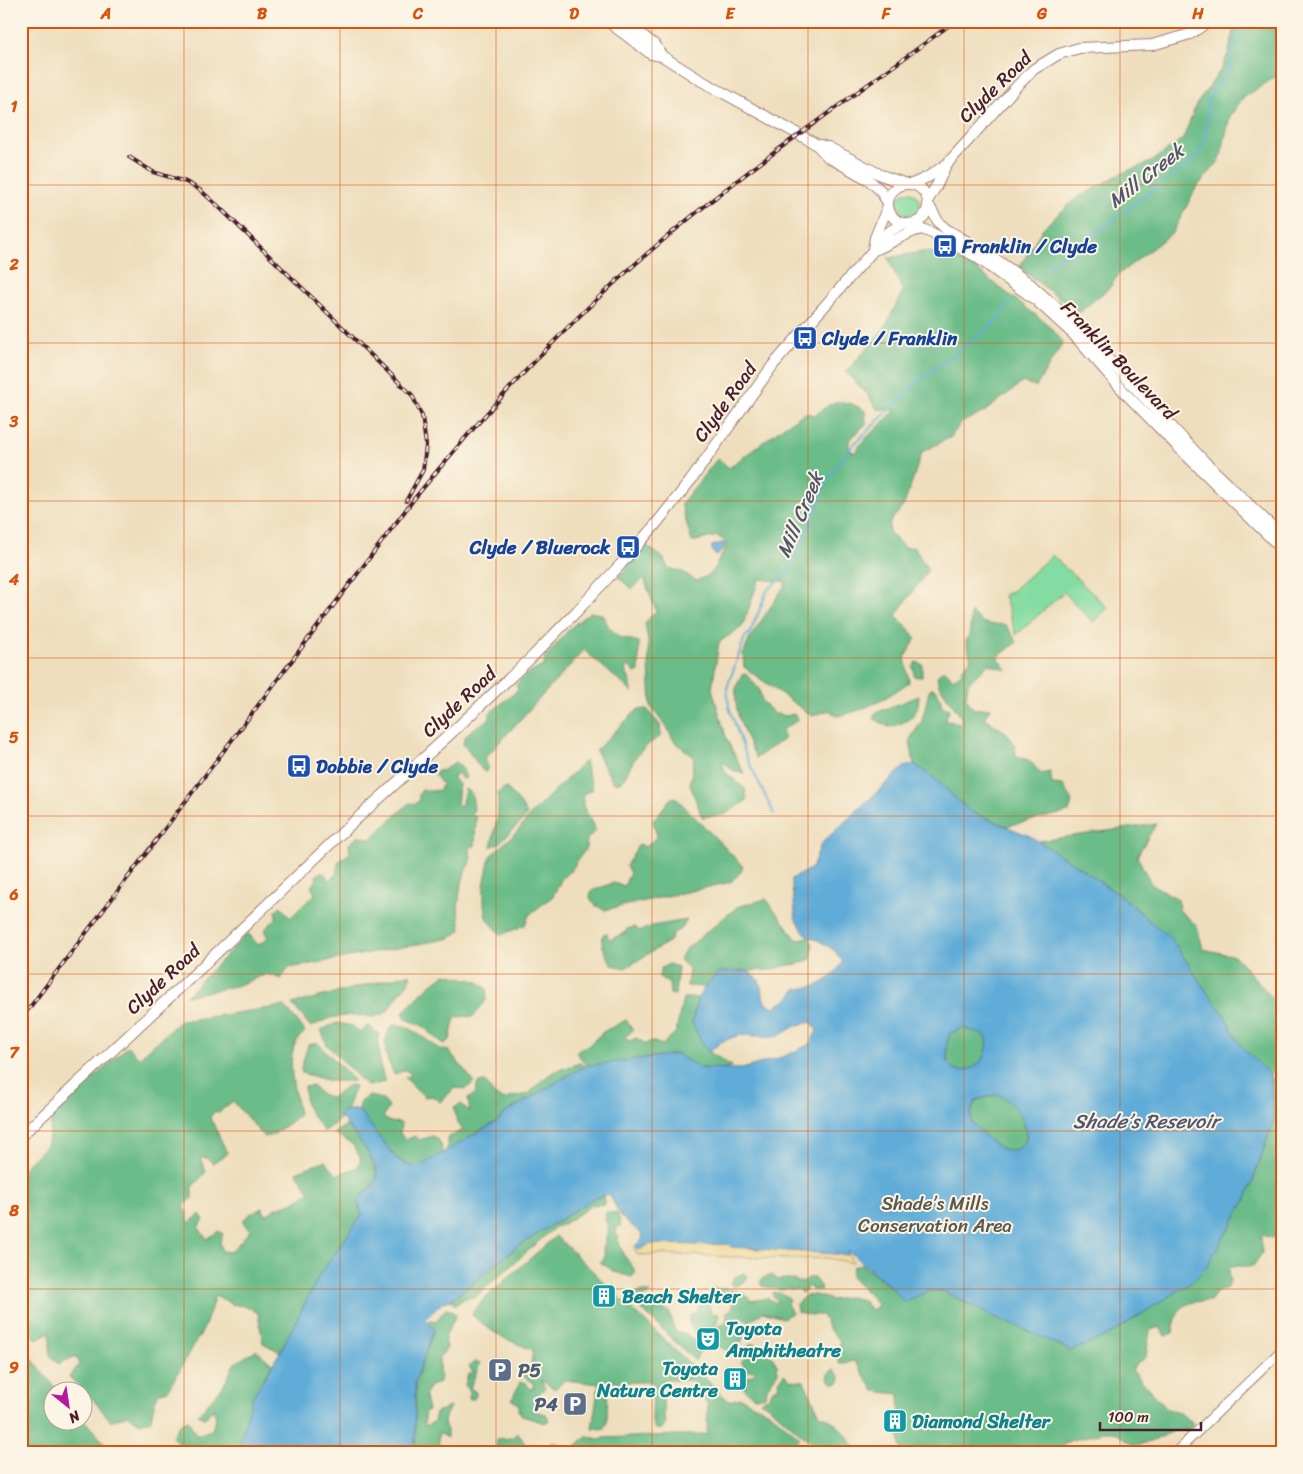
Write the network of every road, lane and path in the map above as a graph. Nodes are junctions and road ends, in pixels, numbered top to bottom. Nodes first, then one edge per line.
1 (607, 21) edge
2 (624, 21) edge
3 (1209, 21) edge
4 (662, 56) junction
5 (816, 144) junction
6 (947, 164) junction
7 (909, 184) junction
8 (928, 202) junction
9 (888, 204) junction
10 (907, 223) junction
11 (922, 229) junction
12 (873, 250) junction
13 (1282, 536) edge
14 (1282, 549) edge
15 (21, 1136) edge
16 (1282, 1350) edge
17 (1175, 1453) edge

1 - 4 main road
2 - 4 main road
3 - 6 main road, Clyde Road
4 - 5 main road
5 - 7 main road
5 - 9 main road
6 - 7 main road, Clyde Road
6 - 8 main road, Clyde Road
7 - 8 main road
7 - 9 main road
8 - 10 main road
8 - 13 main road, Franklin Boulevard
9 - 10 main road
9 - 12 main road, Clyde Road
10 - 11 main road, Franklin Boulevard
10 - 12 main road, Clyde Road
11 - 12 main road
11 - 14 main road, Franklin Boulevard
12 - 15 main road, Clyde Road
16 - 17 street

